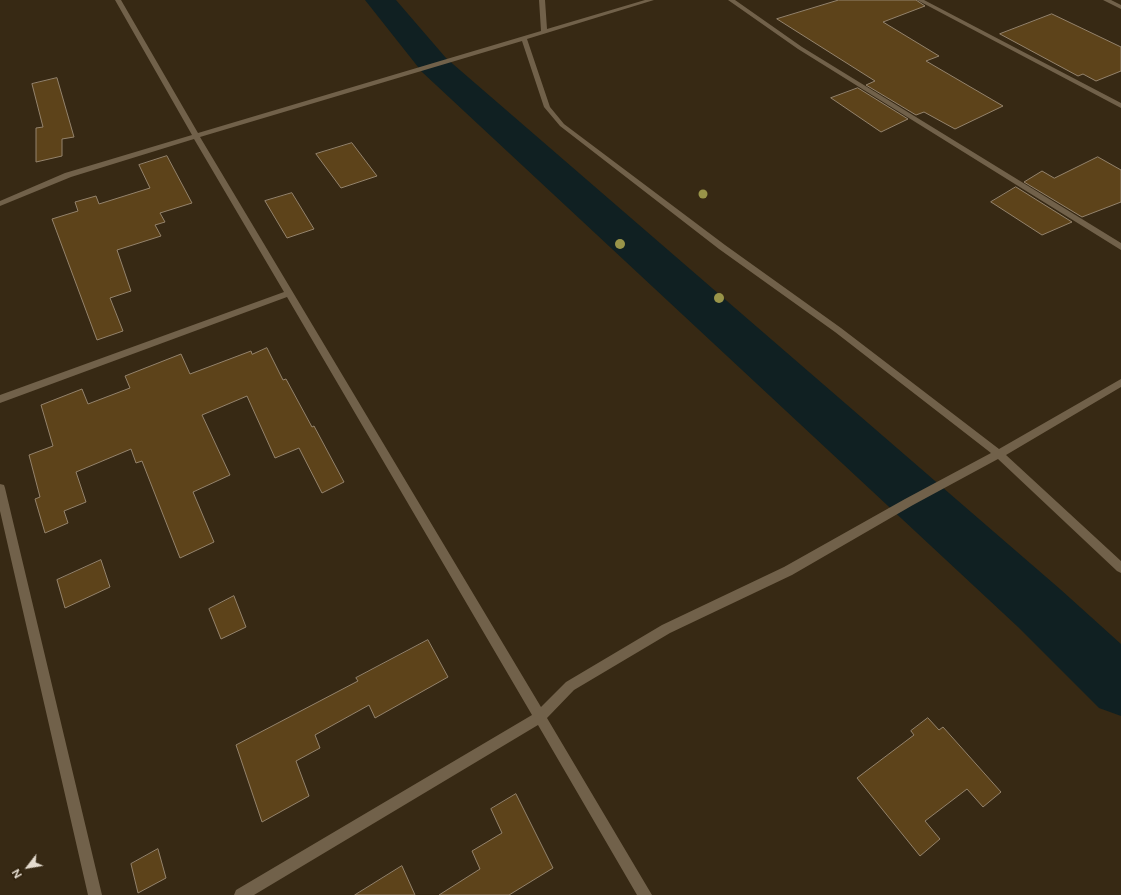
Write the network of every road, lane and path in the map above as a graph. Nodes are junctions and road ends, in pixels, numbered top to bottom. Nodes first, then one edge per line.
1 (118, 0) edge
2 (542, 0) edge
3 (651, 0) edge
4 (731, 0) edge
5 (920, 0) edge
6 (1106, 0) edge
7 (1121, 7) edge
8 (544, 32) junction
9 (524, 38) junction
10 (1121, 106) edge
11 (196, 136) junction
12 (0, 204) edge
13 (1121, 247) edge
14 (290, 293) junction
15 (1121, 383) edge
16 (0, 399) edge
17 (999, 454) junction
18 (0, 488) edge
19 (1121, 568) edge
20 (540, 717) junction
21 (95, 895) edge
22 (241, 895) edge
23 (645, 895) edge

1 - 11 street
2 - 8 street
3 - 8 street
4 - 13 street
5 - 10 street
6 - 7 street
8 - 9 street
9 - 11 street
9 - 17 street
11 - 12 street
11 - 14 street
14 - 16 street
14 - 20 street
15 - 17 street
17 - 19 street
17 - 20 street
18 - 21 street
20 - 22 street
20 - 23 street

